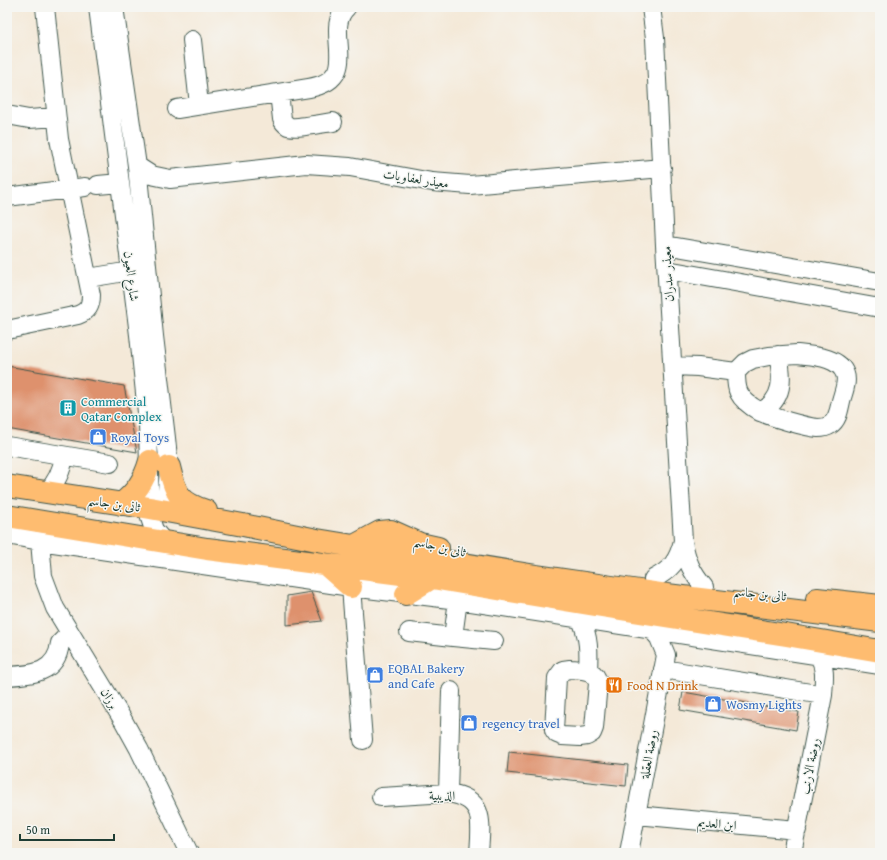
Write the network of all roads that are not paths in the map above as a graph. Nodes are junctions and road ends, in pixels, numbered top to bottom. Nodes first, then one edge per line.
1 (44, 7) edge
2 (98, 7) edge
3 (114, 7) edge
4 (347, 7) edge
5 (651, 7) edge
6 (192, 40) dead end
7 (279, 93) junction
8 (199, 106) junction
9 (178, 109) dead end
10 (7, 115) edge
11 (56, 117) junction
12 (334, 122) dead end
13 (137, 166) junction
14 (662, 168) junction
15 (170, 179) junction
16 (120, 183) junction
17 (84, 187) junction
18 (7, 197) edge
19 (141, 205) junction
20 (665, 245) junction
21 (728, 256) junction
22 (667, 270) junction
23 (808, 270) junction
24 (131, 271) junction
25 (88, 278) junction
26 (724, 280) junction
27 (880, 282) edge
28 (803, 295) junction
29 (880, 308) edge
30 (7, 330) edge
31 (778, 355) junction
32 (673, 366) junction
33 (736, 372) junction
34 (760, 412) junction
35 (7, 446) edge
36 (64, 456) junction
37 (110, 464) dead end
38 (159, 464) junction
39 (7, 486) edge
40 (46, 493) junction
41 (7, 502) edge
42 (112, 503) junction
43 (7, 506) edge
44 (156, 514) junction
45 (7, 516) edge
46 (244, 525) junction
47 (7, 535) edge
48 (317, 540) junction
49 (40, 541) junction
50 (683, 541) junction
51 (164, 542) junction
52 (354, 546) junction
53 (207, 549) junction
54 (325, 564) junction
55 (432, 578) junction
56 (653, 579) junction
57 (351, 587) junction
58 (704, 587) junction
59 (406, 594) junction
60 (458, 600) junction
61 (880, 606) edge
62 (581, 620) junction
63 (880, 621) edge
64 (609, 624) junction
65 (653, 631) junction
66 (408, 632) dead end
67 (70, 634) junction
68 (691, 636) junction
69 (453, 637) junction
70 (494, 641) dead end
71 (590, 650) junction
72 (880, 651) edge
73 (819, 656) junction
74 (839, 659) junction
75 (665, 662) junction
76 (880, 665) edge
77 (588, 671) dead end
78 (7, 676) edge
79 (824, 687) junction
80 (451, 691) dead end
81 (363, 740) dead end
82 (448, 793) junction
83 (382, 797) dead end
84 (637, 815) junction
85 (797, 830) junction
86 (189, 853) edge
87 (479, 853) edge
88 (629, 853) edge
89 (792, 853) edge

1 - 11 street
2 - 16 street, شارع العيون
3 - 13 street, شارع العيون
4 - 7 street
5 - 14 street, معيذر سدران
6 - 8 street
7 - 8 street
7 - 12 street
8 - 9 street
10 - 11 street
11 - 17 street
13 - 15 street, معيذر لعفاويات
13 - 19 street, شارع العيون
14 - 15 street, معيذر لعفاويات
14 - 20 street, معيذر سدران
15 - 19 street, معيذر لعفاويات
16 - 17 street
16 - 24 street, شارع العيون
17 - 18 street
17 - 25 street
19 - 38 street, شارع العيون
20 - 21 street
20 - 22 street, معيذر سدران
21 - 23 street
21 - 26 street
22 - 26 street
22 - 32 street, معيذر سدران
23 - 27 street
23 - 28 street
24 - 25 street
24 - 38 street, شارع العيون
25 - 30 street
26 - 28 street
28 - 29 street
31 - 33 street
31 - 34 street
31 - 34 street
32 - 33 street
32 - 50 street, معيذر سدران
33 - 34 street
35 - 36 street
36 - 37 street
36 - 40 street
38 - 42 main road
38 - 44 street, شارع العيون
38 - 48 main road
39 - 40 main road, ثانى بن جاسم
40 - 42 main road, ثانى بن جاسم
41 - 42 main road
42 - 44 main road, ثانى بن جاسم
43 - 44 main road
44 - 46 main road, ثانى بن جاسم
44 - 51 street
45 - 51 main road
46 - 48 main road, ثانى بن جاسم
46 - 53 main road
47 - 49 street
48 - 52 main road, ثانى بن جاسم
49 - 57 street
49 - 67 street, برزان
50 - 56 street, معيذر سدران
50 - 58 street, معيذر سدران
51 - 53 main road
52 - 56 main road, ثانى بن جاسم
52 - 63 main road
53 - 54 main road
54 - 55 main road
54 - 57 main road
55 - 59 main road
55 - 72 main road
56 - 58 main road, ثانى بن جاسم
57 - 59 street
57 - 81 street
58 - 61 main road, ثانى بن جاسم
59 - 60 street
60 - 62 street
60 - 69 street
62 - 64 street
62 - 71 street
64 - 65 street
64 - 71 street
65 - 68 street
65 - 75 street
66 - 69 street
67 - 78 street
67 - 86 street, برزان
68 - 73 street
68 - 75 street
69 - 70 street
71 - 77 street
73 - 74 street
73 - 79 street, روضة الارنب
74 - 76 street
74 - 79 street, روضة الارنب
75 - 79 street
75 - 84 street, روضة العقلة
79 - 85 street, روضة الارنب
80 - 82 street
82 - 83 street, الذيبية
82 - 87 street, الذيبية
84 - 85 street, ابن العديم
84 - 88 street, روضة العقلة
85 - 89 street, روضة الارنب

